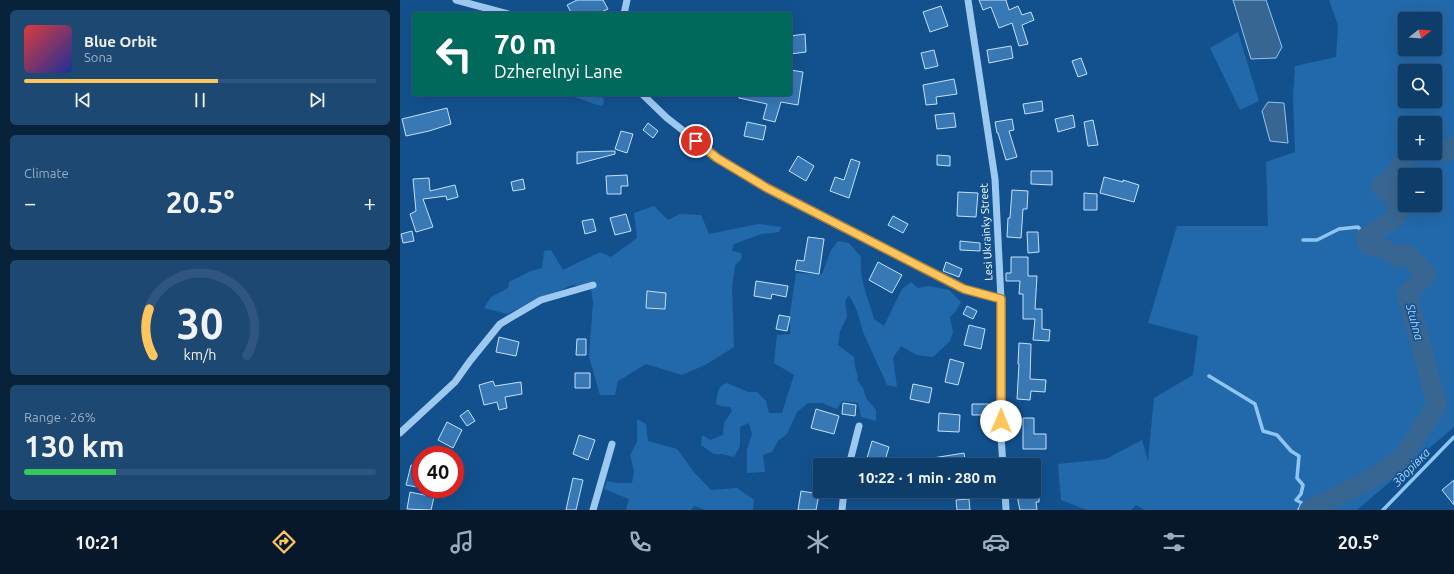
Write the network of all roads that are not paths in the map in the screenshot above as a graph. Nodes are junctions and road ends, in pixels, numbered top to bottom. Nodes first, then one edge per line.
1 (456, 0) edge
2 (627, 0) edge
3 (968, 0) edge
4 (501, 12) edge
5 (624, 12) edge
6 (644, 96) edge
7 (593, 285) dead end
8 (1001, 299) junction
9 (859, 426) dead end
10 (400, 433) edge
11 (612, 444) dead end
12 (851, 458) edge
13 (1002, 458) edge
14 (843, 498) edge
15 (1005, 498) edge
16 (593, 510) edge
17 (842, 510) edge
18 (1006, 510) edge

1 - 4 street
2 - 5 street
3 - 8 street, Lesi Ukrainky Street
6 - 8 street
7 - 10 street
8 - 13 street, Lesi Ukrainky Street
9 - 12 street
11 - 16 street
14 - 17 street
15 - 18 street

